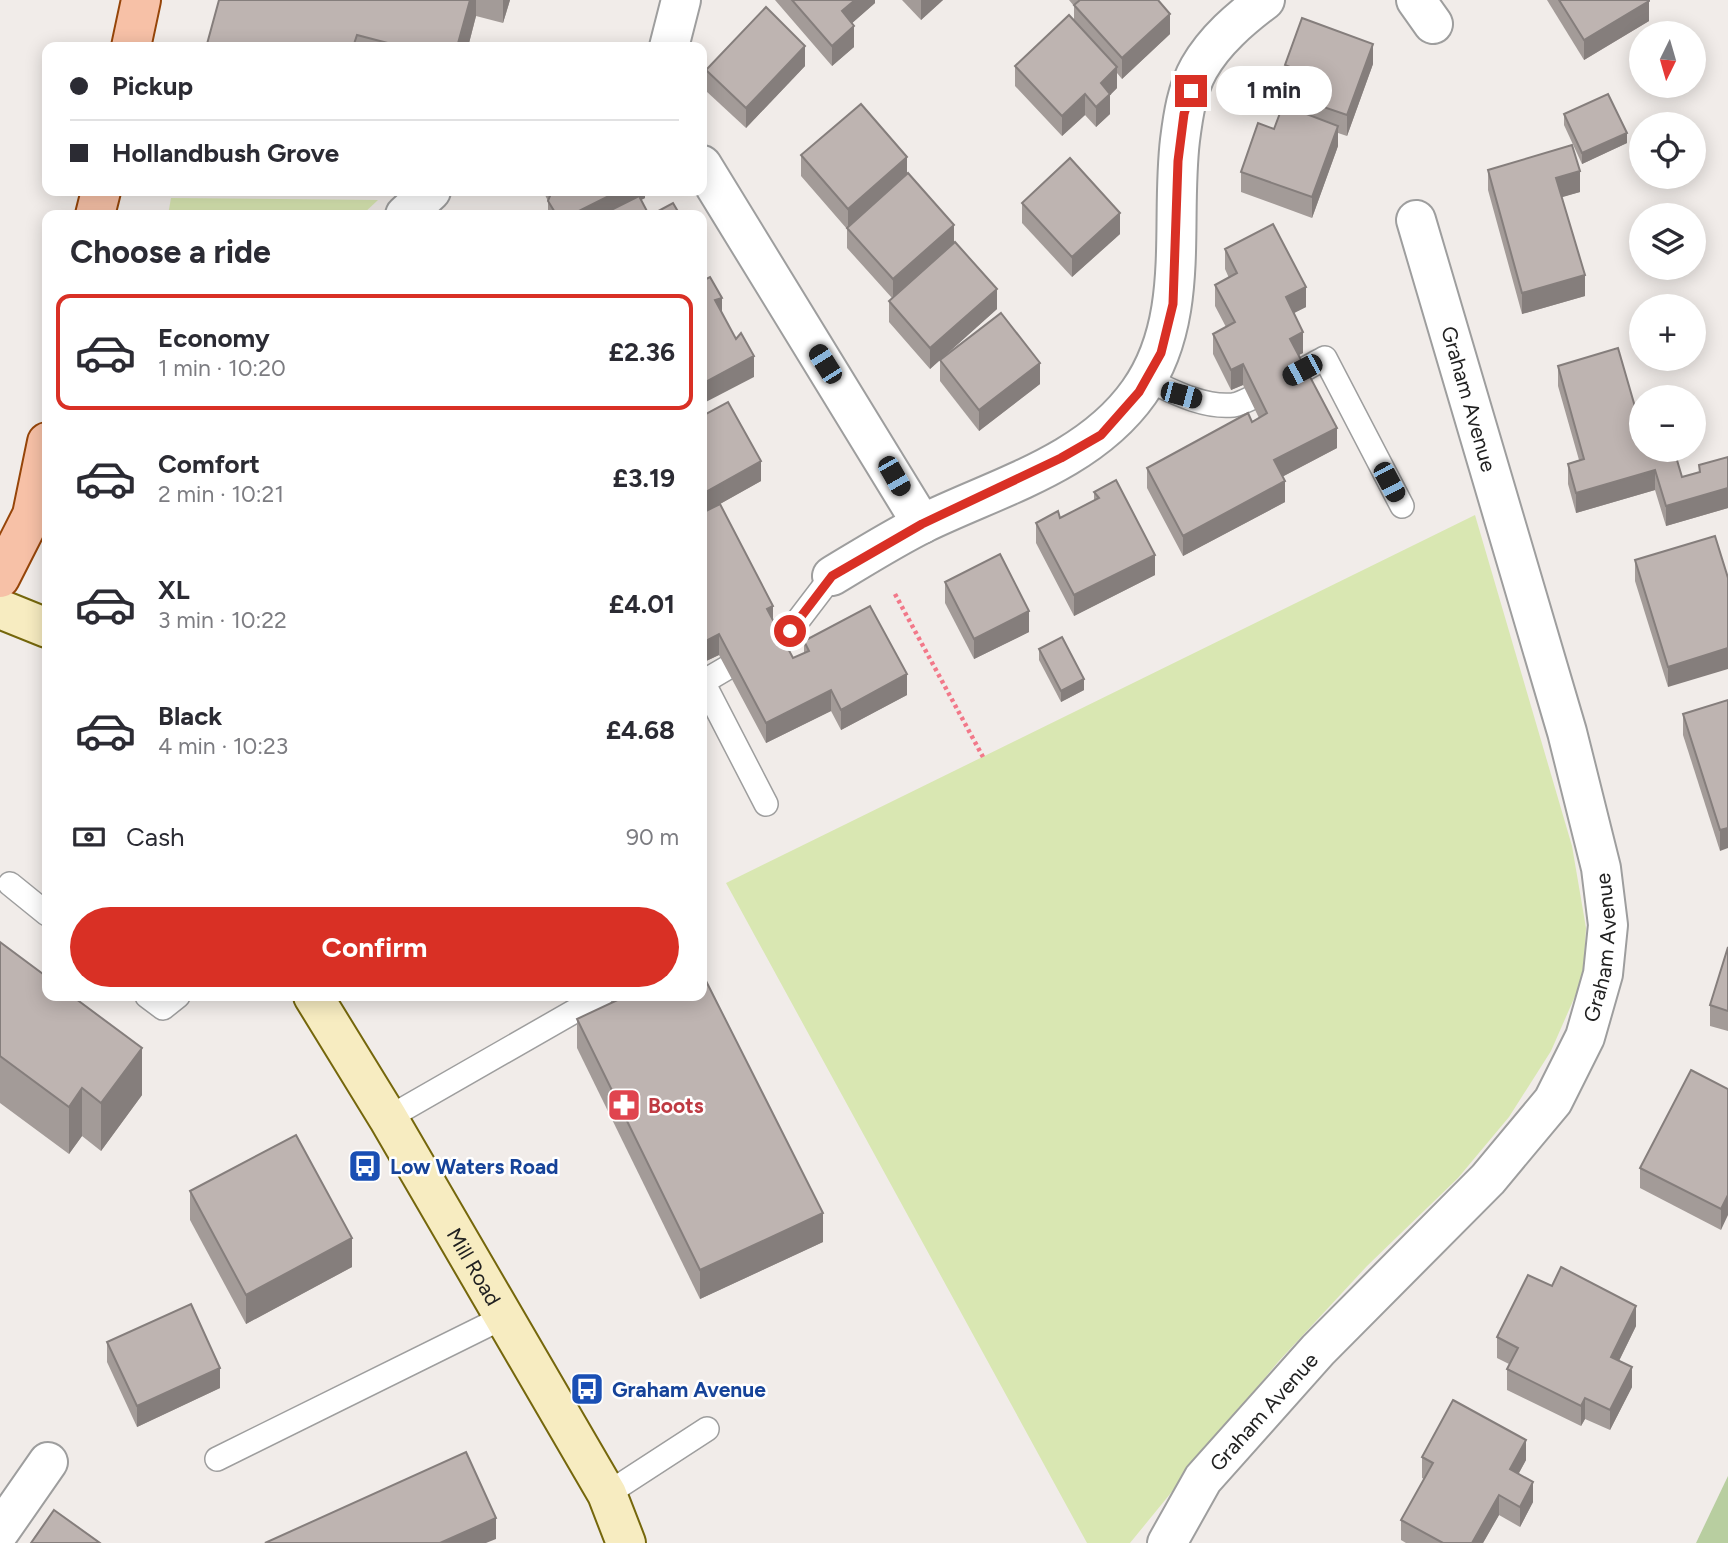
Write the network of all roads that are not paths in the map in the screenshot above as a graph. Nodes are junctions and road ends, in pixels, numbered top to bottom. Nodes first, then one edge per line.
1 (141, 0) edge
2 (681, 0) edge
3 (1265, 0) edge
4 (132, 42) edge
5 (670, 42) edge
6 (707, 173) edge
7 (426, 196) edge
8 (410, 210) edge
9 (1416, 220) dead end
10 (1146, 379) junction
11 (42, 466) edge
12 (1402, 506) dead end
13 (922, 524) junction
14 (832, 576) joint
15 (0, 578) edge
16 (0, 609) edge
17 (42, 626) edge
18 (707, 679) edge
19 (707, 692) edge
20 (766, 804) dead end
21 (10, 884) dead end
22 (42, 910) edge
23 (154, 1001) edge
24 (172, 1001) edge
25 (316, 1001) edge
26 (592, 1001) edge
27 (388, 1118) junction
28 (504, 1317) junction
29 (707, 1429) dead end
30 (217, 1459) dead end
31 (48, 1462) dead end
32 (607, 1494) junction
33 (0, 1531) edge
34 (626, 1543) edge
35 (1167, 1543) edge

1 - 4 main road
2 - 5 street
3 - 10 street
6 - 13 street
7 - 8 street
9 - 35 street, Graham Avenue
10 - 12 lane
10 - 13 street
11 - 15 main road
13 - 14 street
14 - 18 lane
16 - 17 main road
19 - 20 lane
21 - 22 lane
23 - 24 lane
25 - 27 main road, Mill Road
26 - 27 lane
27 - 28 main road, Mill Road
28 - 30 lane
28 - 32 main road, Mill Road
29 - 32 lane
31 - 33 street
32 - 34 main road, Mill Road

